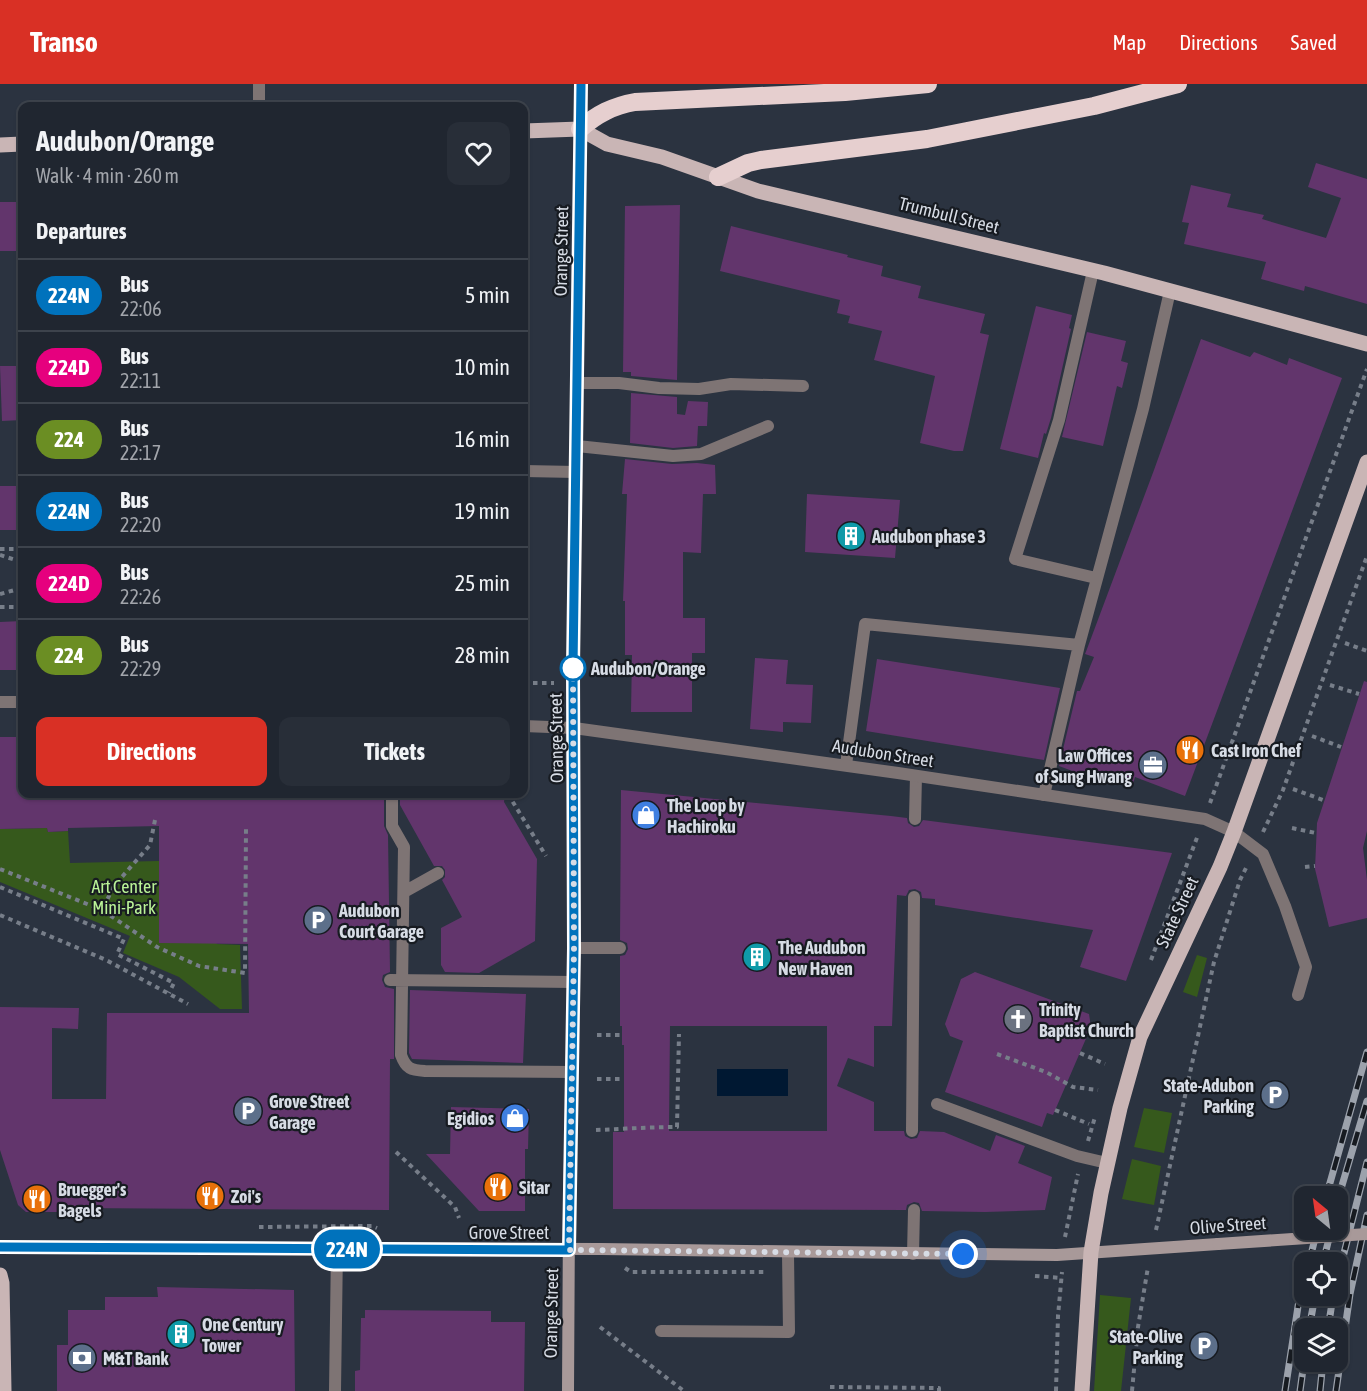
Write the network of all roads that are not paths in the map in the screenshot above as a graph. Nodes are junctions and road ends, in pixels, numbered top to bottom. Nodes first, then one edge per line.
1 (259, 84) edge
2 (581, 84) edge
3 (928, 84) edge
4 (1178, 84) edge
5 (259, 102) edge
6 (580, 129) junction
7 (528, 131) edge
8 (18, 144) edge
9 (0, 145) edge
10 (718, 177) junction
11 (1093, 271) junction
12 (1170, 291) junction
13 (1367, 344) edge
14 (577, 383) junction
15 (803, 386) dead end
16 (768, 426) dead end
17 (577, 446) junction
18 (1367, 462) edge
19 (528, 471) edge
20 (576, 472) junction
21 (1096, 578) junction
22 (1078, 645) junction
23 (0, 702) edge
24 (18, 702) edge
25 (528, 726) edge
26 (574, 728) junction
27 (846, 765) junction
28 (916, 776) junction
29 (1044, 795) junction
30 (392, 798) edge
31 (915, 819) dead end
32 (1234, 832) junction
33 (438, 873) dead end
34 (404, 892) junction
35 (914, 897) dead end
36 (574, 948) junction
37 (620, 948) dead end
38 (396, 980) junction
39 (573, 982) junction
40 (1298, 995) dead end
41 (572, 1072) junction
42 (937, 1104) dead end
43 (912, 1131) dead end
44 (1107, 1163) junction
45 (914, 1210) dead end
46 (1367, 1234) edge
47 (0, 1247) edge
48 (337, 1248) junction
49 (569, 1250) junction
50 (1091, 1252) junction
51 (788, 1253) junction
52 (913, 1254) junction
53 (0, 1275) edge
54 (661, 1331) dead end
55 (4, 1391) edge
56 (335, 1391) edge
57 (568, 1391) edge
58 (1082, 1391) edge

1 - 5 street
2 - 6 street, Orange Street
3 - 6 highway
4 - 10 highway
6 - 7 main road
6 - 10 main road, Trumbull Street
6 - 14 street, Orange Street
8 - 9 main road
10 - 11 main road, Trumbull Street
11 - 12 main road, Trumbull Street
11 - 21 street
12 - 13 main road, Trumbull Street
12 - 21 street
14 - 15 street
14 - 17 street, Orange Street
16 - 17 street
17 - 20 street, Orange Street
18 - 32 main road, State Street
19 - 20 street
20 - 26 street, Orange Street
21 - 22 street
22 - 27 street
22 - 29 street
23 - 24 street
25 - 26 street, Audubon Street
26 - 27 street, Audubon Street
26 - 36 street, Orange Street
27 - 28 street, Audubon Street
28 - 29 street, Audubon Street
28 - 31 street
29 - 32 street, Audubon Street
30 - 34 street
32 - 40 street, Audubon Street
32 - 44 main road, State Street
33 - 34 street
34 - 38 street
35 - 43 street
36 - 37 street
36 - 39 street, Orange Street
38 - 39 street
38 - 41 street
39 - 41 street, Orange Street
41 - 49 street, Orange Street
42 - 44 street
44 - 50 main road, State Street
45 - 52 street
46 - 50 street, Olive Street, bridge
47 - 48 street, Grove Street
48 - 49 street, Grove Street
48 - 56 street
49 - 51 street, Grove Street
49 - 57 street, Orange Street
50 - 52 street, Grove Street
50 - 58 main road, State Street
51 - 52 street, Grove Street
51 - 54 street
53 - 55 main road

